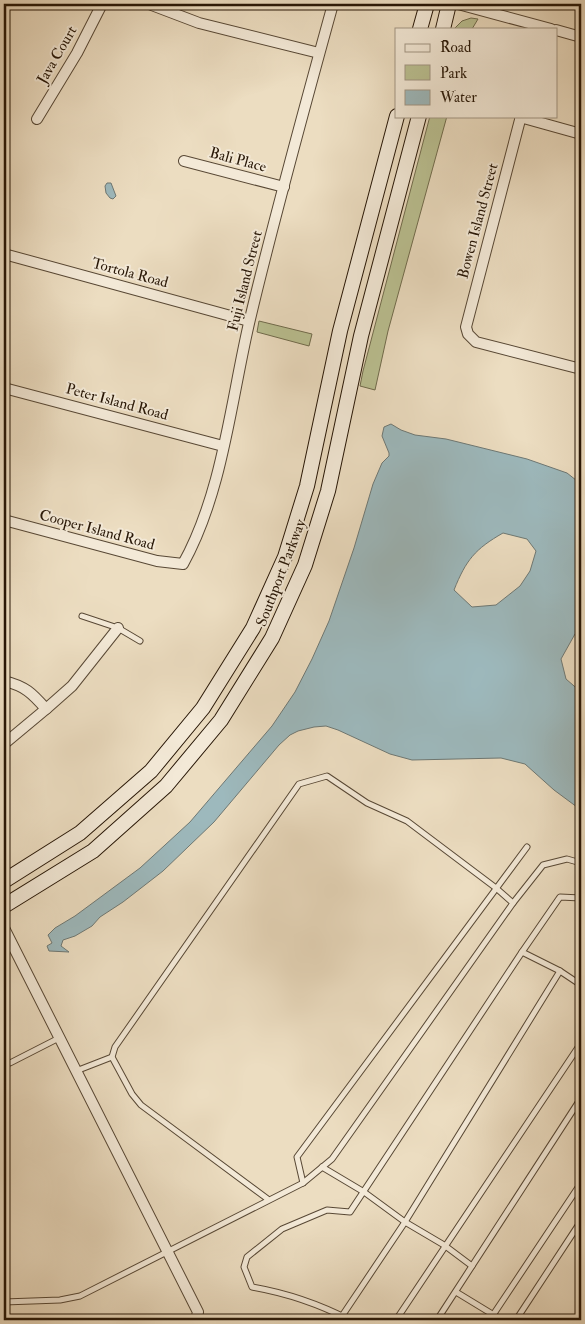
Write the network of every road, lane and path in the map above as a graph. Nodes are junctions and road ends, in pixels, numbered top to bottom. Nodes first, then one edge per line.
1 (102, 4) edge
2 (149, 4) edge
3 (333, 4) edge
4 (427, 4) edge
5 (450, 4) edge
6 (458, 4) edge
7 (420, 28) edge
8 (443, 28) edge
9 (547, 28) edge
10 (558, 31) edge
11 (581, 37) edge
12 (319, 53) junction
13 (396, 118) edge
14 (419, 118) edge
15 (521, 118) edge
16 (525, 118) edge
17 (37, 119) dead end
18 (581, 134) edge
19 (184, 162) dead end
20 (284, 187) junction
21 (4, 254) edge
22 (249, 321) junction
23 (581, 369) edge
24 (4, 388) edge
25 (223, 446) junction
26 (4, 520) edge
27 (183, 564) joint
28 (82, 616) dead end
29 (118, 628) junction
30 (140, 642) dead end
31 (4, 681) edge
32 (46, 709) junction
33 (4, 744) edge
34 (527, 846) dead end
35 (581, 863) edge
36 (4, 881) edge
37 (496, 888) junction
38 (581, 898) edge
39 (512, 903) junction
40 (4, 906) edge
41 (4, 928) edge
42 (522, 952) junction
43 (560, 971) junction
44 (580, 982) edge
45 (60, 1038) junction
46 (581, 1043) edge
47 (112, 1057) junction
48 (4, 1065) edge
49 (76, 1071) junction
50 (581, 1098) edge
51 (322, 1167) junction
52 (303, 1183) junction
53 (581, 1183) edge
54 (364, 1192) junction
55 (268, 1200) junction
56 (581, 1221) edge
57 (405, 1222) junction
58 (444, 1246) junction
59 (168, 1252) junction
60 (472, 1266) junction
61 (456, 1292) junction
62 (4, 1302) edge
63 (493, 1315) junction
64 (342, 1316) junction
65 (199, 1319) edge
66 (350, 1320) edge
67 (396, 1320) edge
68 (437, 1320) edge
69 (502, 1320) edge
70 (516, 1320) edge

1 - 17 street, Java Court
2 - 12 street
3 - 12 street, Fuji Island Street
4 - 7 main road
5 - 8 main road
6 - 9 street
10 - 11 street
12 - 20 street, Fuji Island Street
13 - 36 main road, Southport Parkway
14 - 40 main road, Southport Parkway
15 - 23 street, Bowen Island Street
16 - 18 street
19 - 20 street, Bali Place
20 - 22 street, Fuji Island Street
21 - 22 street, Tortola Road
22 - 25 street, Fuji Island Street
24 - 25 street, Peter Island Road
25 - 27 street, Fuji Island Street
26 - 27 street, Cooper Island Road
28 - 29 lane
29 - 30 lane
29 - 32 street
31 - 32 street
32 - 33 street
34 - 37 lane
35 - 39 lane
37 - 39 lane
37 - 47 lane
37 - 52 lane
38 - 42 lane
39 - 51 lane
41 - 45 street
42 - 43 lane
42 - 54 lane
43 - 44 lane
43 - 57 lane
45 - 48 lane
45 - 49 street
46 - 58 lane
47 - 49 lane
47 - 55 lane
49 - 59 street
50 - 60 lane
51 - 52 lane
51 - 54 lane
52 - 55 lane
53 - 63 lane
54 - 57 lane
54 - 64 lane
55 - 59 lane
56 - 70 lane
57 - 58 lane
57 - 64 lane
58 - 60 lane
58 - 67 lane
59 - 62 lane
59 - 65 street
60 - 61 lane
61 - 63 lane
61 - 68 lane
63 - 69 lane
64 - 66 lane

